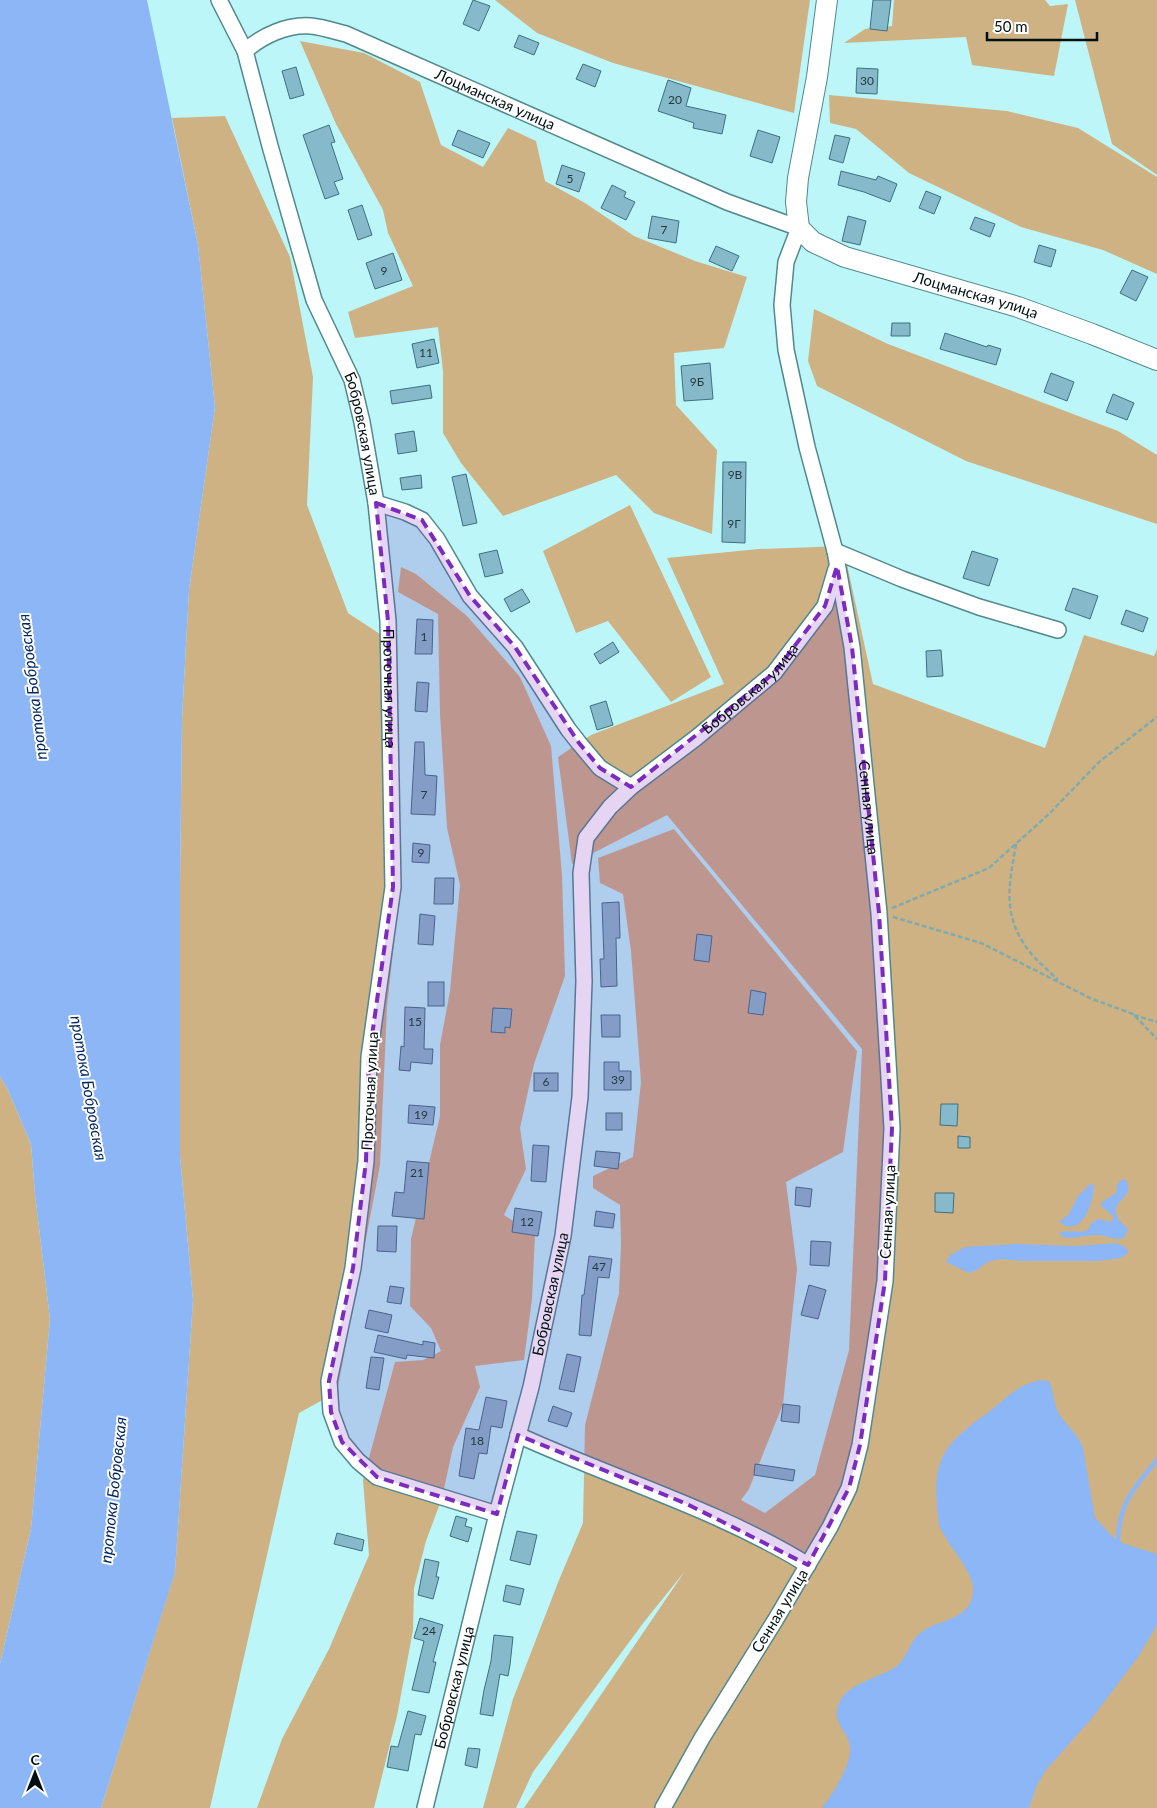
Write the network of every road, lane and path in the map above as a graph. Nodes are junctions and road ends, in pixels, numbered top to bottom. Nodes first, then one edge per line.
1 (219, 0) edge
2 (827, 0) edge
3 (245, 51) junction
4 (799, 228) junction
5 (1157, 360) edge
6 (376, 503) junction
7 (836, 558) junction
8 (1058, 630) dead end
9 (1157, 717) edge
10 (631, 787) junction
11 (1016, 844) junction
12 (880, 913) junction
13 (1061, 983) junction
14 (1133, 1014) junction
15 (1157, 1022) edge
16 (1157, 1039) edge
17 (518, 1435) junction
18 (497, 1514) junction
19 (808, 1565) junction
20 (425, 1808) edge
21 (663, 1808) edge

1 - 3 street
2 - 4 street
3 - 4 street, Лоцманская улица
3 - 6 street, Бобровская улица
4 - 5 street, Лоцманская улица
4 - 7 street
6 - 10 street, Бобровская улица
6 - 18 street, Проточная улица
7 - 8 street
7 - 10 street, Бобровская улица
7 - 12 street, Сенная улица
9 - 11 path
10 - 17 street, Бобровская улица
11 - 12 path
11 - 13 path
12 - 13 path
12 - 19 street, Сенная улица
13 - 14 path
14 - 15 path
14 - 16 path
17 - 18 street, Бобровская улица
17 - 19 street
18 - 20 street, Бобровская улица
19 - 21 street, Сенная улица

